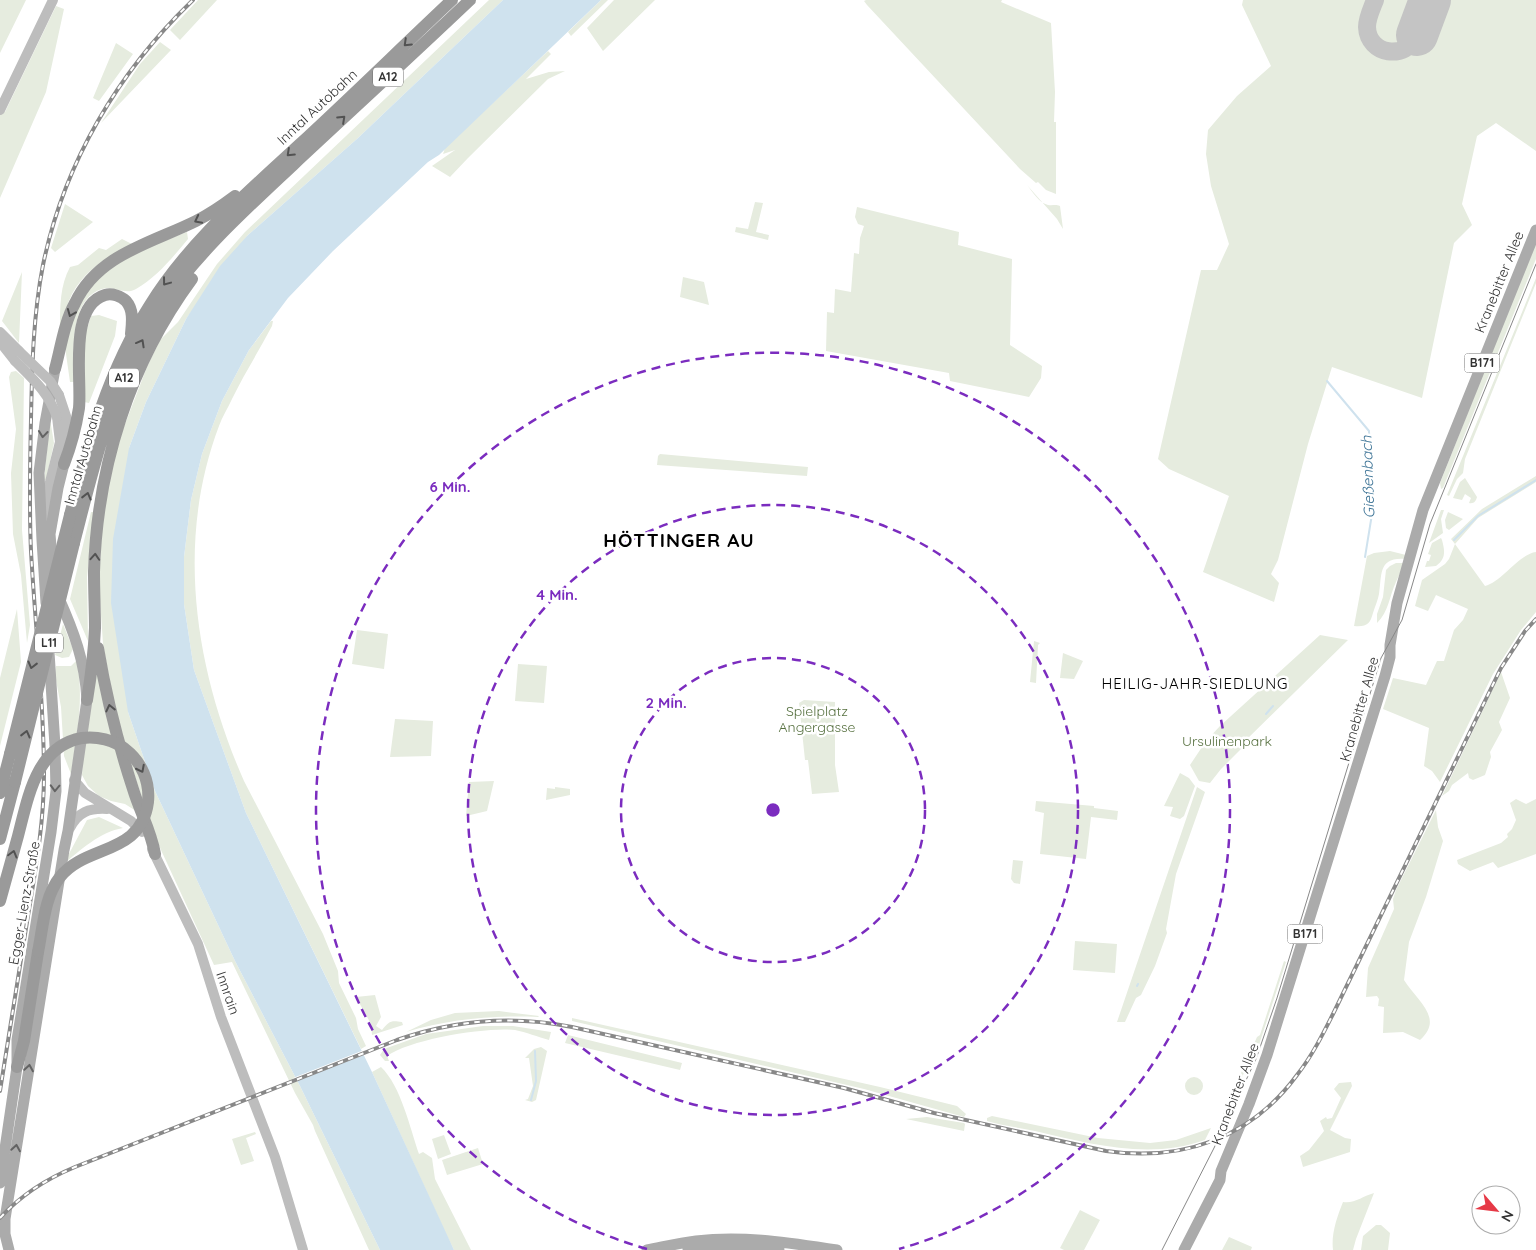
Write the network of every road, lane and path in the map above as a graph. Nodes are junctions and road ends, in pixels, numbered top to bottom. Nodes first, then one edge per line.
1 (53, 0) edge
2 (452, 0) edge
3 (470, 0) edge
4 (0, 110) edge
5 (258, 182) junction
6 (1536, 230) edge
7 (220, 236) junction
8 (0, 332) edge
9 (131, 337) junction
10 (0, 342) edge
11 (55, 369) joint
12 (64, 464) junction
13 (42, 540) junction
14 (95, 628) junction
15 (87, 700) junction
16 (74, 780) junction
17 (0, 793) edge
18 (109, 809) junction
19 (68, 831) junction
20 (0, 838) edge
21 (155, 854) junction
22 (0, 901) edge
23 (17, 1068) junction
24 (1221, 1170) junction
25 (5, 1182) edge
26 (10, 1250) edge
27 (18, 1250) edge
28 (303, 1250) edge
29 (647, 1250) edge
30 (688, 1250) edge
31 (779, 1250) edge
32 (837, 1250) edge
33 (1177, 1250) edge
34 (1184, 1250) edge

1 - 4 main road
2 -> 5 highway, Inntal Autobahn / A12
7 -> 3 highway, Inntal Autobahn / A12
5 -> 9 highway, Inntal Autobahn / A12
5 -> 11 highway
6 - 24 main road, Kranebitter Allee / B171
14 -> 7 highway
20 -> 7 highway, Inntal Autobahn / A12, bridge
8 - 12 main road, L11, bridge
9 - 12 highway
9 -> 17 highway, Inntal Autobahn / A12, bridge
10 - 13 main road, L11, bridge
11 -> 13 main road
12 - 15 main road, L11
13 -> 23 main road, Egger-Lienz-Straße / L11
14 - 15 highway
21 -> 14 highway
15 - 16 main road, L11
16 - 18 main road, Innrain
16 - 19 main road, Egger-Lienz-Straße
18 - 19 main road
18 - 21 main road, Innrain
25 -> 19 main road, Egger-Lienz-Straße
21 - 28 main road, Innrain
22 -> 23 highway, bridge
23 - 25 main road, Egger-Lienz-Straße
24 - 33 main road, B171
24 - 34 main road, B171
25 - 26 main road, Egger-Lienz-Straße
25 - 27 main road, Egger-Lienz-Straße
29 - 32 main road
30 - 31 main road

